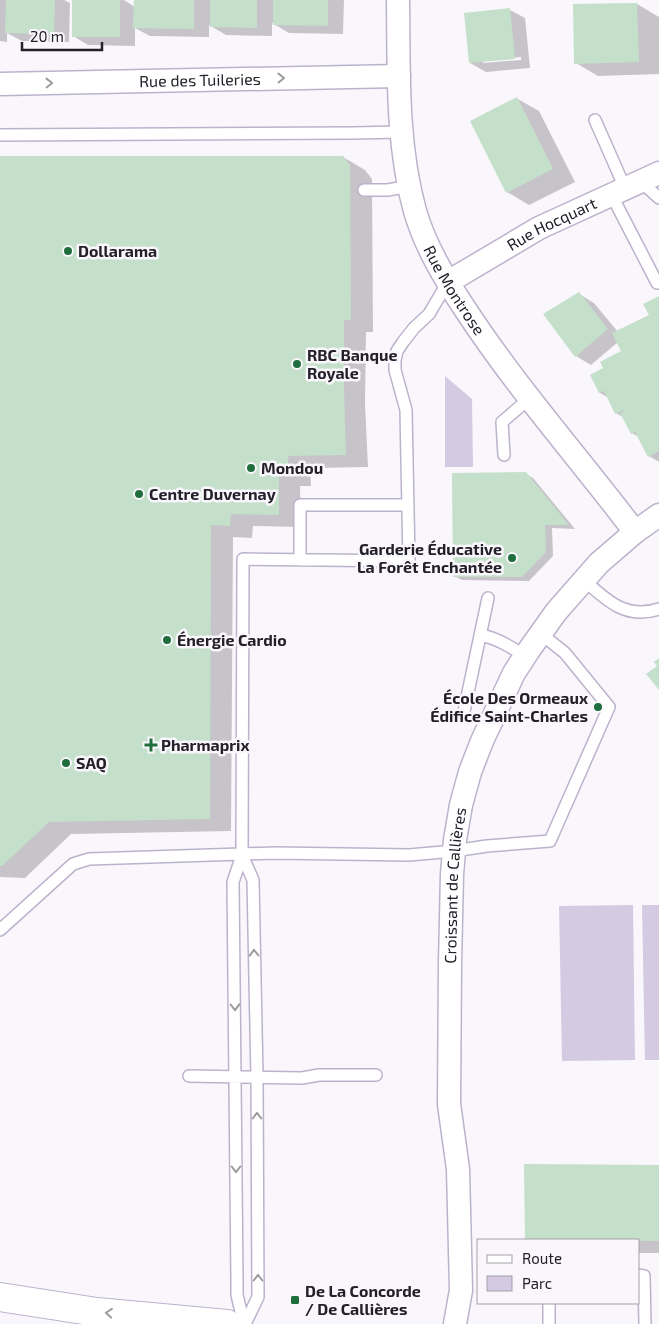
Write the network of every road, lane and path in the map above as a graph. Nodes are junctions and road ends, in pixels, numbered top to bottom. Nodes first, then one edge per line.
1 (398, 0) edge
2 (400, 76) junction
3 (0, 84) edge
4 (595, 120) dead end
5 (402, 132) junction
6 (0, 135) edge
7 (634, 184) edge
8 (408, 186) junction
9 (364, 190) dead end
10 (659, 198) edge
11 (448, 282) junction
12 (657, 283) dead end
13 (530, 398) junction
14 (504, 455) dead end
15 (408, 505) junction
16 (659, 515) edge
17 (635, 532) junction
18 (300, 560) junction
19 (584, 580) junction
20 (488, 598) dead end
21 (659, 609) edge
22 (540, 633) junction
23 (480, 635) junction
24 (525, 656) junction
25 (463, 716) dead end
26 (454, 851) junction
27 (242, 854) junction
28 (0, 930) edge
29 (376, 1075) dead end
30 (189, 1076) dead end
31 (236, 1077) junction
32 (257, 1077) junction
33 (639, 1276) edge
34 (0, 1297) edge
35 (549, 1304) edge
36 (227, 1324) edge
37 (245, 1324) edge
38 (455, 1324) edge
39 (549, 1324) edge
40 (645, 1324) edge

1 - 2 street, Rue Montrose
3 -> 2 street, Rue des Tuileries
2 - 5 street, Rue Montrose
4 - 7 lane
5 - 6 lane
5 - 8 street, Rue Montrose
7 - 10 lane
7 - 11 street, Rue Hocquart
7 - 12 lane
8 - 9 lane
8 - 11 street, Rue Montrose
11 - 13 street, Rue Montrose
11 - 15 lane
13 - 14 lane
13 - 17 street, Rue Montrose
15 - 18 lane
15 - 18 lane
16 - 17 street, Croissant de Callières
17 - 19 street, Croissant de Callières
18 - 27 lane
19 - 21 lane
19 - 22 street, Croissant de Callières
20 - 23 lane
22 - 24 street, Croissant de Callières
22 - 26 lane
23 - 24 lane
23 - 25 lane
24 - 26 street, Croissant de Callières
26 - 27 lane
26 - 38 street, Croissant de Callières
27 - 28 lane
27 -> 31 lane
32 -> 27 lane
29 - 32 lane
30 - 31 lane
31 - 32 lane
31 -> 37 lane
37 -> 32 lane
33 - 40 lane
36 -> 34 street
35 - 39 lane

